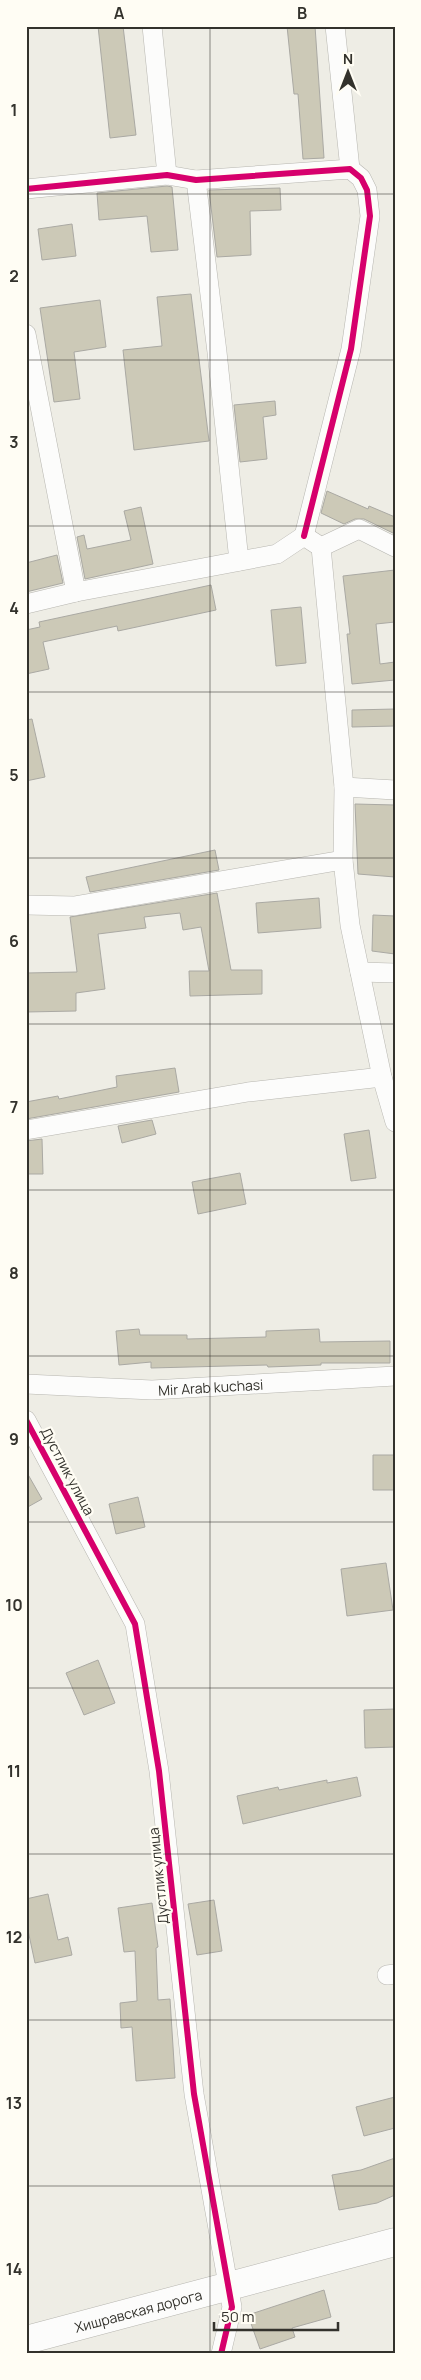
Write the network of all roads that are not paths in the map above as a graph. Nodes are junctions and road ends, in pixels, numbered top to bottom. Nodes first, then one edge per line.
1 (152, 26) edge
2 (335, 26) edge
3 (350, 169) junction
4 (167, 175) junction
5 (196, 180) junction
6 (26, 189) edge
7 (26, 334) edge
8 (304, 536) junction
9 (321, 547) junction
10 (395, 547) edge
11 (239, 561) junction
12 (76, 592) junction
13 (26, 604) edge
14 (344, 787) junction
15 (395, 790) edge
16 (343, 860) junction
17 (26, 905) edge
18 (360, 972) junction
19 (395, 974) edge
20 (382, 1077) junction
21 (395, 1122) edge
22 (26, 1130) edge
23 (395, 1376) edge
24 (26, 1384) edge
25 (26, 1420) edge
26 (395, 2242) edge
27 (227, 2287) junction
28 (26, 2340) edge
29 (222, 2354) edge

1 - 4 street
2 - 3 street
3 - 5 street
3 - 8 street
4 - 5 street
4 - 6 street
5 - 11 street
7 - 12 street
8 - 9 street
8 - 11 street
9 - 10 street
9 - 14 street
11 - 12 street
12 - 13 street
14 - 15 street
14 - 16 street
16 - 17 street
16 - 18 street
18 - 19 street
18 - 20 street
20 - 21 street
20 - 22 street
23 - 24 street, Mir Arab kuchasi
25 - 27 street, Дустлик улица
26 - 27 main road, Хишравская дорога
27 - 28 main road, Хишравская дорога
27 - 29 street, Дустлик улица

